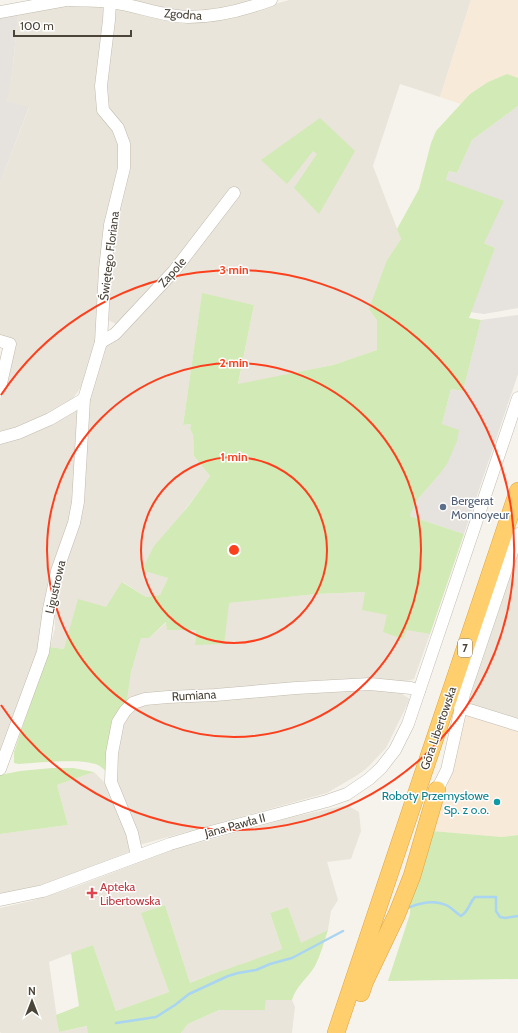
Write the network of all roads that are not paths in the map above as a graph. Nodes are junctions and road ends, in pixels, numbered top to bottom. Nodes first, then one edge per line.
1 (66, 0) edge
2 (70, 0) edge
3 (271, 0) edge
4 (110, 2) junction
5 (0, 12) edge
6 (234, 194) dead end
7 (0, 341) edge
8 (101, 342) junction
9 (0, 388) edge
10 (518, 398) edge
11 (84, 399) junction
12 (0, 438) edge
13 (518, 491) edge
14 (518, 534) edge
15 (419, 691) junction
16 (460, 707) junction
17 (518, 726) edge
18 (0, 769) edge
19 (438, 790) joint
20 (138, 856) junction
21 (0, 900) edge
22 (336, 1033) edge
23 (348, 1033) edge

1 - 5 street
2 - 4 street, Zgodna
3 - 4 street, Zgodna
4 - 8 street, Świętego Floriana
6 - 8 street, Zapole
7 - 9 street
8 - 11 street, Świętego Floriana
10 - 15 street
11 - 12 street
11 - 18 street, Ligustrowa
13 - 22 highway, Góra Libertowska / 7
14 - 16 street, Góra Libertowska
15 - 20 street, Jana Pawła II
15 - 20 street, Rumiana
16 - 17 street
16 - 19 street, Góra Libertowska
19 - 23 highway
20 - 21 street, Jana Pawła II

